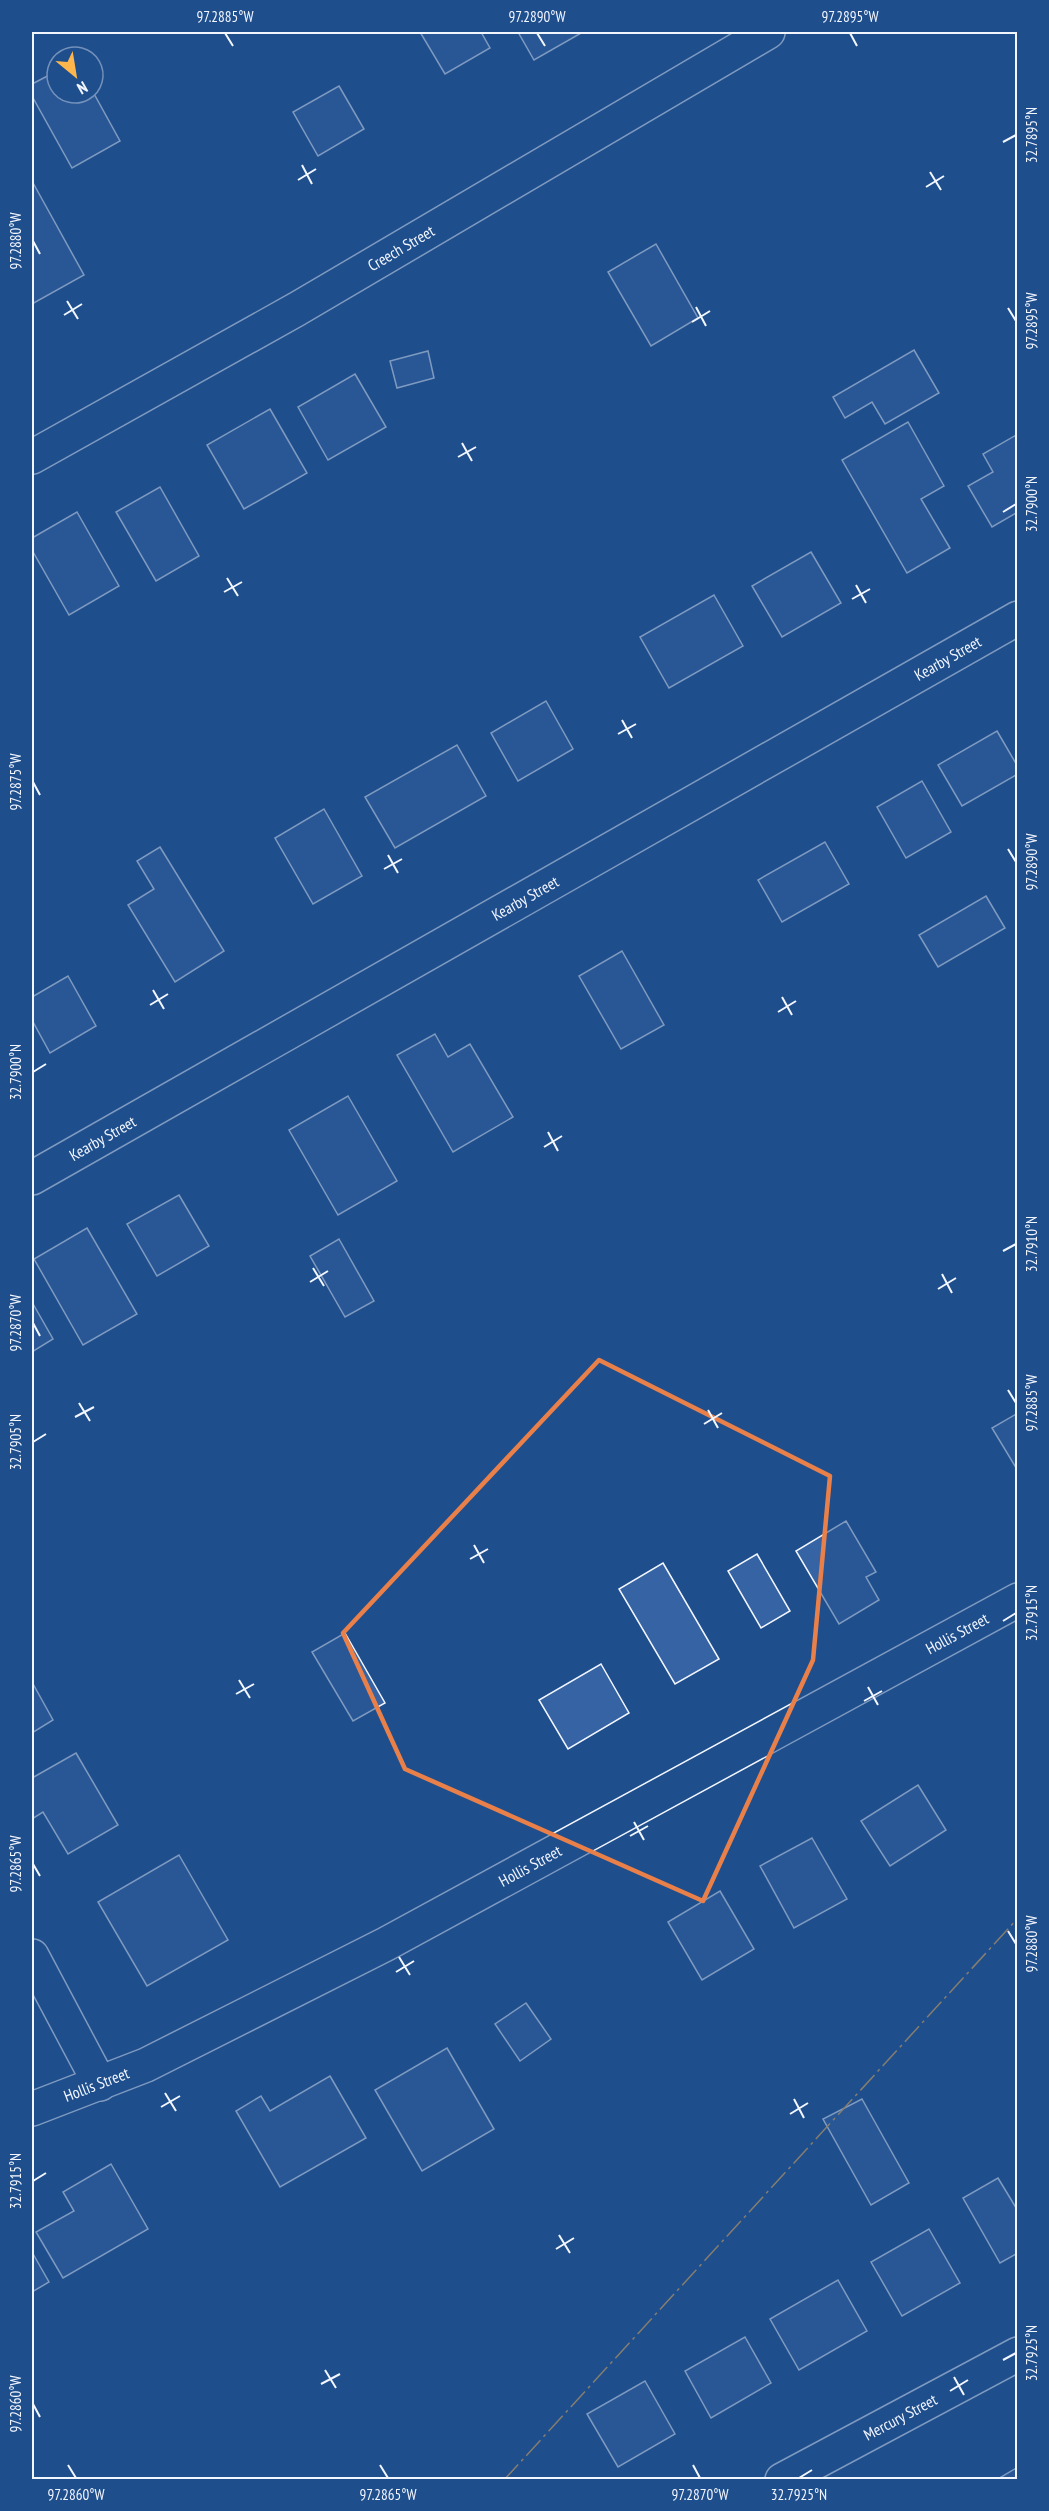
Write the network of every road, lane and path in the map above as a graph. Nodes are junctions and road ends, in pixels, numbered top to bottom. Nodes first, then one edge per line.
1 (768, 32) edge
2 (32, 457) edge
3 (1017, 618) edge
4 (32, 1178) edge
5 (1017, 1600) edge
6 (32, 1956) edge
7 (100, 2084) junction
8 (32, 2109) edge
9 (1017, 2354) edge
10 (782, 2480) edge

1 - 2 street, Creech Street
3 - 4 street, Kearby Street
5 - 7 street, Hollis Street
6 - 7 street
7 - 8 street, Hollis Street
9 - 10 street, Mercury Street

